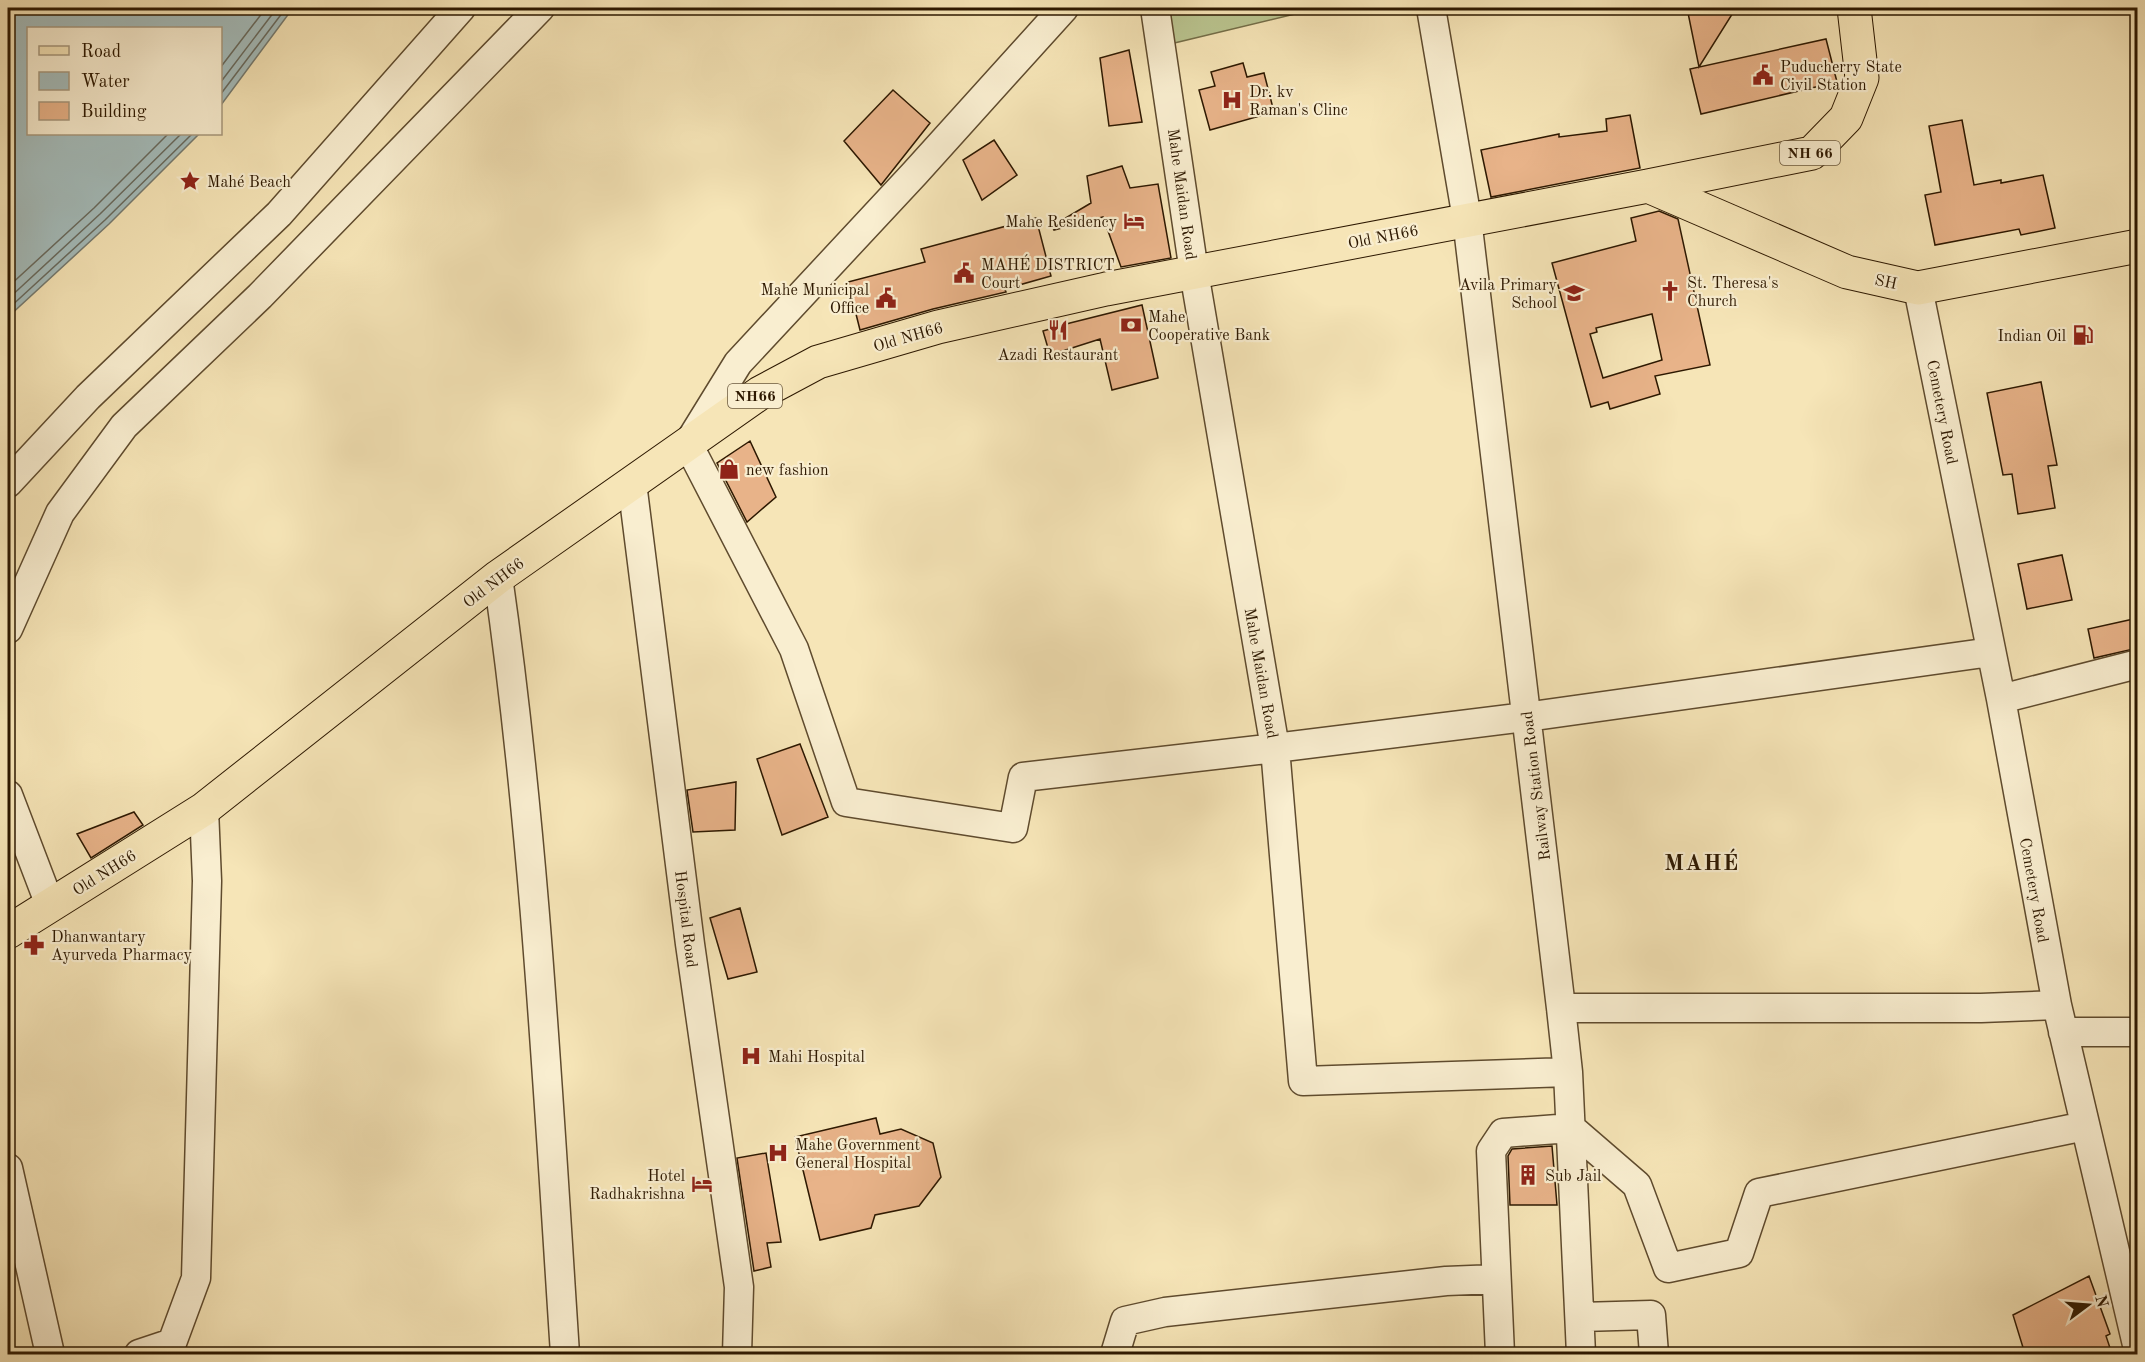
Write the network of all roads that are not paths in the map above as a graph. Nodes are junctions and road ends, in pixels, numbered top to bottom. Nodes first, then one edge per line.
1 (461, 8) edge
2 (540, 8) edge
3 (1064, 8) edge
4 (1155, 8) edge
5 (1431, 8) edge
6 (1854, 8) edge
7 (1648, 186) junction
8 (1467, 219) junction
9 (2138, 246) edge
10 (1194, 272) junction
11 (1918, 288) junction
12 (688, 444) junction
13 (8, 483) edge
14 (632, 483) junction
15 (498, 577) junction
16 (8, 629) edge
17 (1991, 652) junction
18 (2138, 664) edge
19 (2001, 699) junction
20 (1526, 717) junction
21 (1275, 748) junction
22 (8, 795) edge
23 (204, 809) junction
24 (50, 905) junction
25 (8, 932) edge
26 (1561, 1008) junction
27 (2060, 1019) junction
28 (2138, 1032) edge
29 (1568, 1072) junction
30 (2085, 1126) junction
31 (1570, 1128) junction
32 (8, 1168) edge
33 (1496, 1279) junction
34 (1581, 1317) junction
35 (2137, 1342) edge
36 (50, 1354) edge
37 (139, 1354) edge
38 (565, 1354) edge
39 (737, 1354) edge
40 (1115, 1354) edge
41 (1500, 1354) edge
42 (1581, 1354) edge
43 (1654, 1354) edge

1 - 13 street
2 - 16 street
3 - 12 street
4 - 10 street, Mahe Maidan Road
5 - 8 street, Railway Station Road
6 - 7 main road, Old NH66 / NH 66
7 - 8 main road, Old NH66 / NH66
7 - 11 main road, SH
8 - 10 main road, Old NH66 / NH66
8 - 20 street, Railway Station Road
9 - 11 main road, SH
10 - 12 main road, Old NH66 / NH66
10 - 21 street, Mahe Maidan Road
11 - 17 street, Cemetery Road
12 - 14 main road, Old NH66 / NH66
12 - 21 street
14 - 15 main road, Old NH66 / NH66
14 - 39 street, Hospital Road
15 - 23 main road, Old NH66 / NH66
15 - 38 street
17 - 19 street, Cemetery Road
17 - 20 street
18 - 19 street
19 - 27 street, Cemetery Road
20 - 21 street
20 - 26 street, Railway Station Road
21 - 29 street, Mahe Maidan Road
22 - 24 street
23 - 24 main road, Old NH66 / NH66
23 - 37 street
24 - 25 main road, Old NH66 / NH66
26 - 27 street
26 - 29 street, Railway Station Road
27 - 28 street
27 - 30 street, Cemetery Road
29 - 31 street, Railway Station Road
30 - 31 street
30 - 35 street, Cemetery Road
31 - 33 street
31 - 34 street, Railway Station Road
32 - 36 street
33 - 40 street
33 - 41 street
34 - 42 street, Railway Station Road
34 - 43 street

